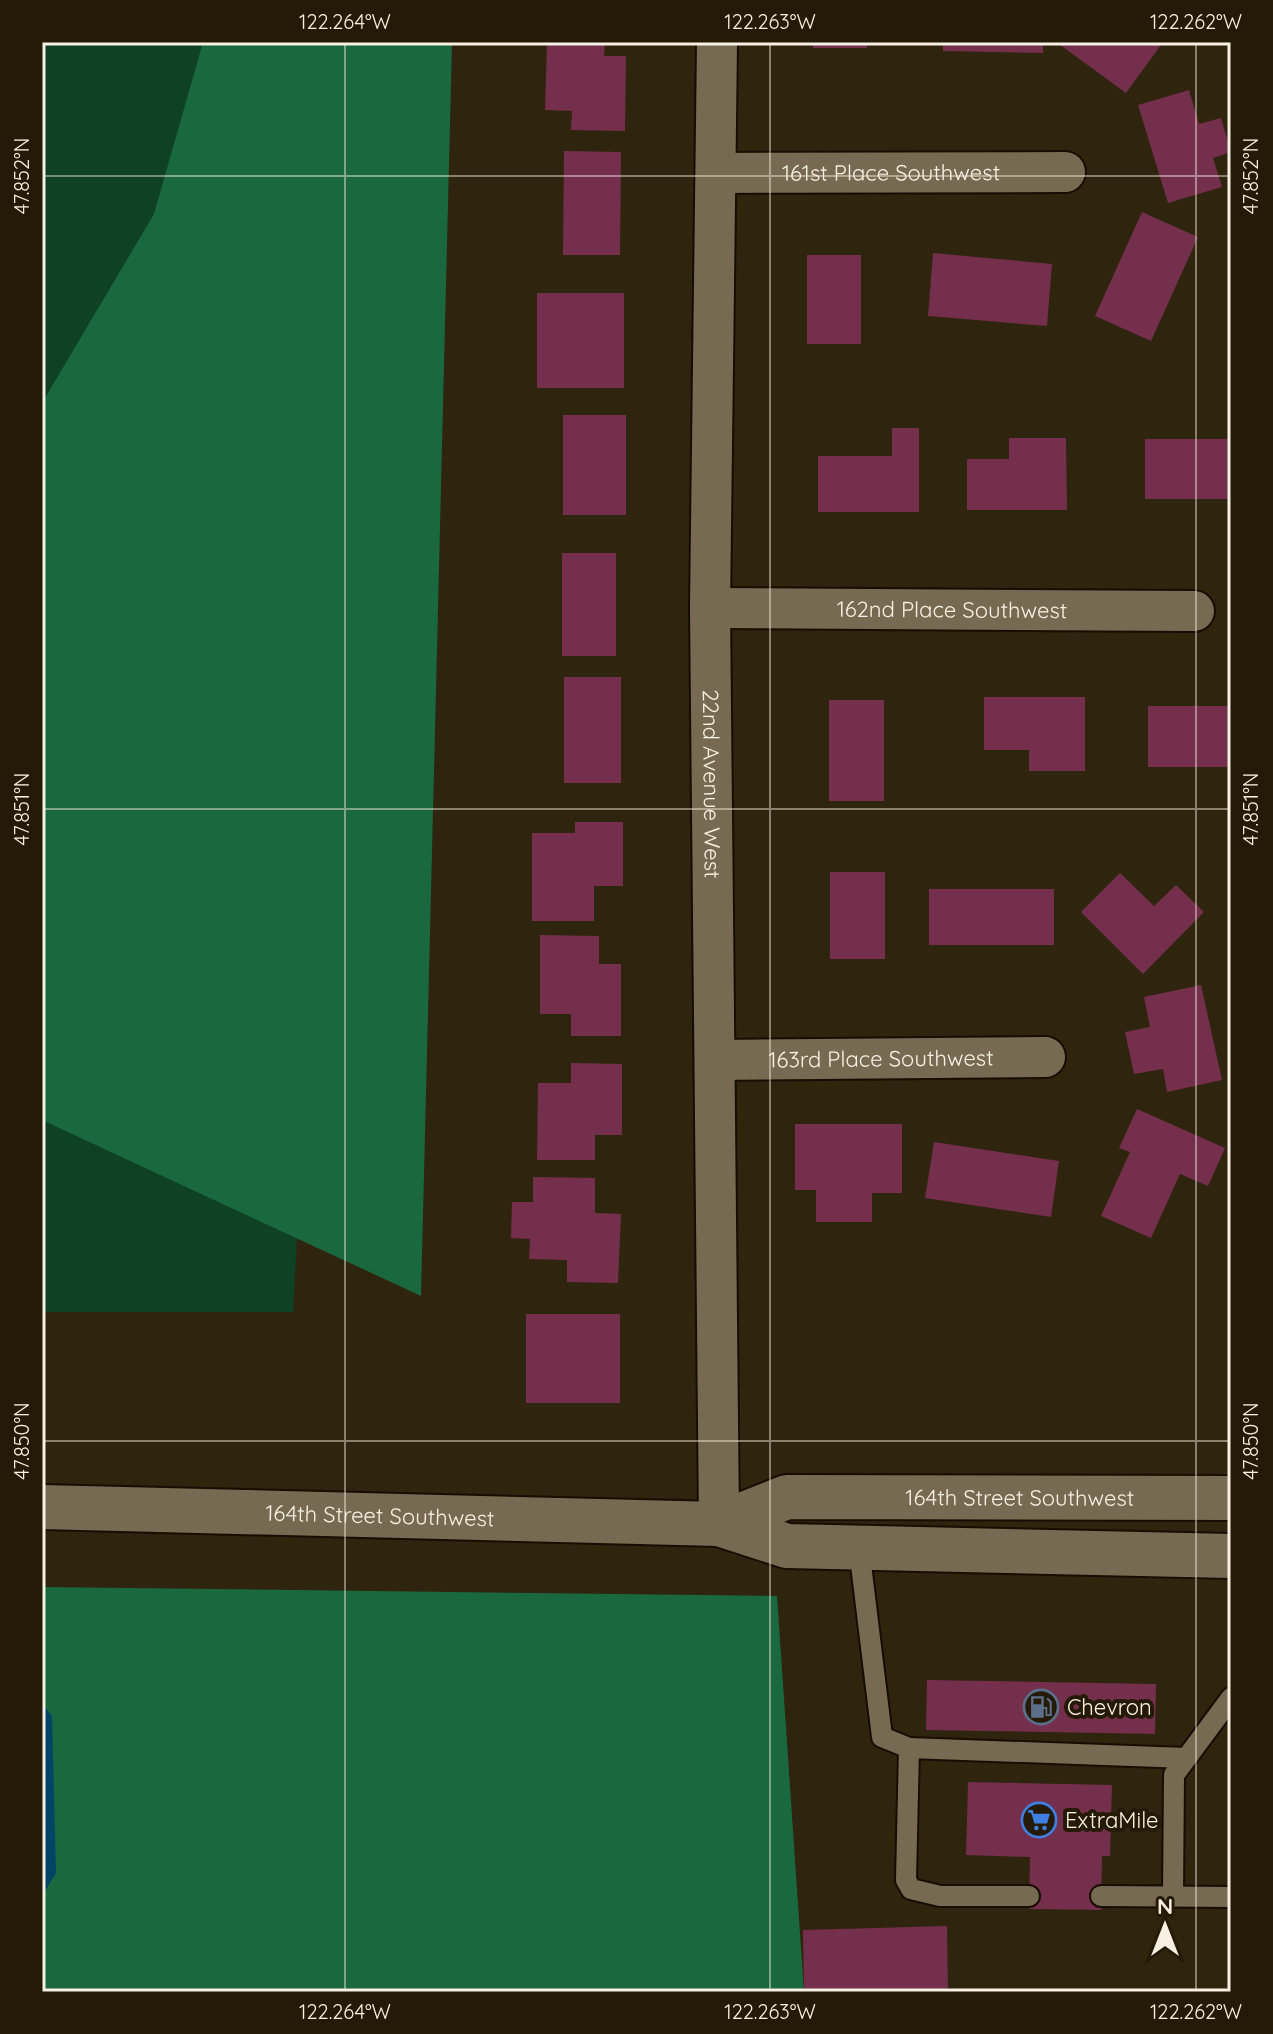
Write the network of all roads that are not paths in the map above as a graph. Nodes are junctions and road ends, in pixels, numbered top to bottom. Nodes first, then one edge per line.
1 (717, 42) edge
2 (1065, 172) dead end
3 (717, 173) junction
4 (710, 608) junction
5 (1194, 611) dead end
6 (1045, 1057) dead end
7 (717, 1060) junction
8 (1231, 1498) edge
9 (42, 1507) edge
10 (719, 1524) junction
11 (859, 1548) junction
12 (1231, 1556) edge
13 (1231, 1698) edge
14 (909, 1748) junction
15 (1186, 1758) junction
16 (1029, 1896) dead end
17 (1101, 1896) dead end
18 (1173, 1897) junction
19 (1231, 1897) edge

1 - 3 street, 22nd Avenue West
2 - 3 street, 161st Place Southwest
3 - 4 street, 22nd Avenue West
4 - 5 street, 162nd Place Southwest
4 - 7 street, 22nd Avenue West
6 - 7 street, 163rd Place Southwest
7 - 10 street, 22nd Avenue West
8 - 10 main road, 164th Street Southwest
9 - 10 main road, 164th Street Southwest
10 - 11 main road, 164th Street Southwest
11 - 12 main road, 164th Street Southwest
11 - 14 lane
13 - 15 lane
14 - 15 lane
14 - 16 lane
15 - 18 lane
17 - 18 lane
18 - 19 lane

